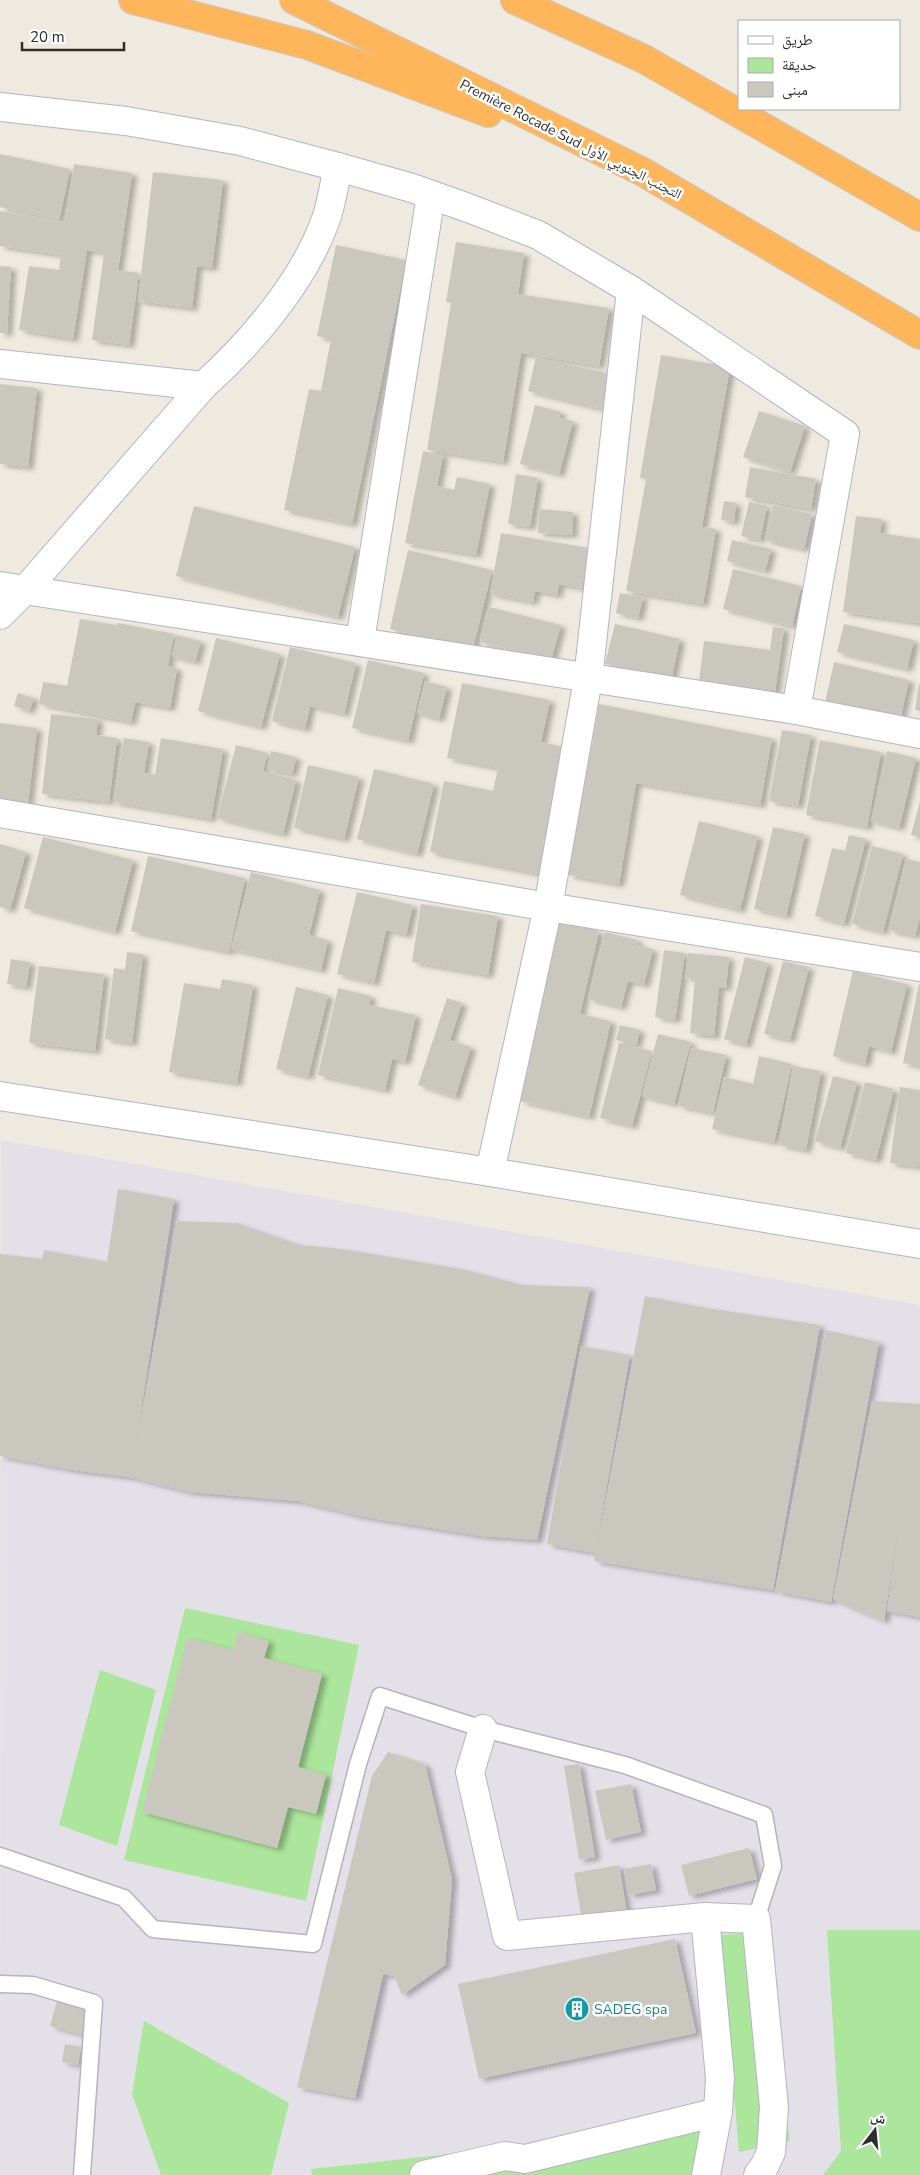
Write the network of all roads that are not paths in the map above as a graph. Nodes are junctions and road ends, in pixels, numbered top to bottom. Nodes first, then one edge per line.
1 (133, 0) edge
2 (294, 0) edge
3 (515, 0) edge
4 (543, 0) edge
5 (644, 59) junction
6 (0, 107) edge
7 (338, 166) junction
8 (643, 172) junction
9 (431, 195) junction
10 (920, 217) edge
11 (631, 290) junction
12 (920, 336) edge
13 (0, 364) edge
14 (203, 386) junction
15 (13, 588) edge
16 (0, 615) edge
17 (360, 641) junction
18 (588, 679) junction
19 (796, 710) junction
20 (920, 734) edge
21 (0, 813) edge
22 (548, 907) junction
23 (920, 967) edge
24 (0, 1096) edge
25 (490, 1172) junction
26 (920, 1244) edge
27 (483, 1729) junction
28 (0, 1856) edge
29 (705, 1917) junction
30 (756, 1920) junction
31 (0, 1984) edge
32 (718, 2112) junction
33 (82, 2175) edge
34 (424, 2175) edge
35 (706, 2175) edge
36 (758, 2175) edge

1 - 8 highway
2 - 8 highway, Première Rocade Sud التجنب الجنوبي الأول
3 - 5 highway
4 - 5 highway
5 - 10 highway
6 - 7 street
7 - 9 street
7 - 14 street
8 - 12 highway, Première Rocade Sud التجنب الجنوبي الأول
9 - 11 street
9 - 17 street
11 - 18 street
11 - 19 street
13 - 14 street
14 - 15 street
15 - 16 street
15 - 17 street
17 - 18 street
18 - 19 street
18 - 22 street
19 - 20 street
21 - 22 street
22 - 23 street
22 - 25 street
24 - 25 street
25 - 26 street
27 - 28 lane
27 - 29 street
27 - 30 lane
29 - 30 street
29 - 32 street
30 - 36 street
31 - 33 lane
32 - 34 street
32 - 35 street

